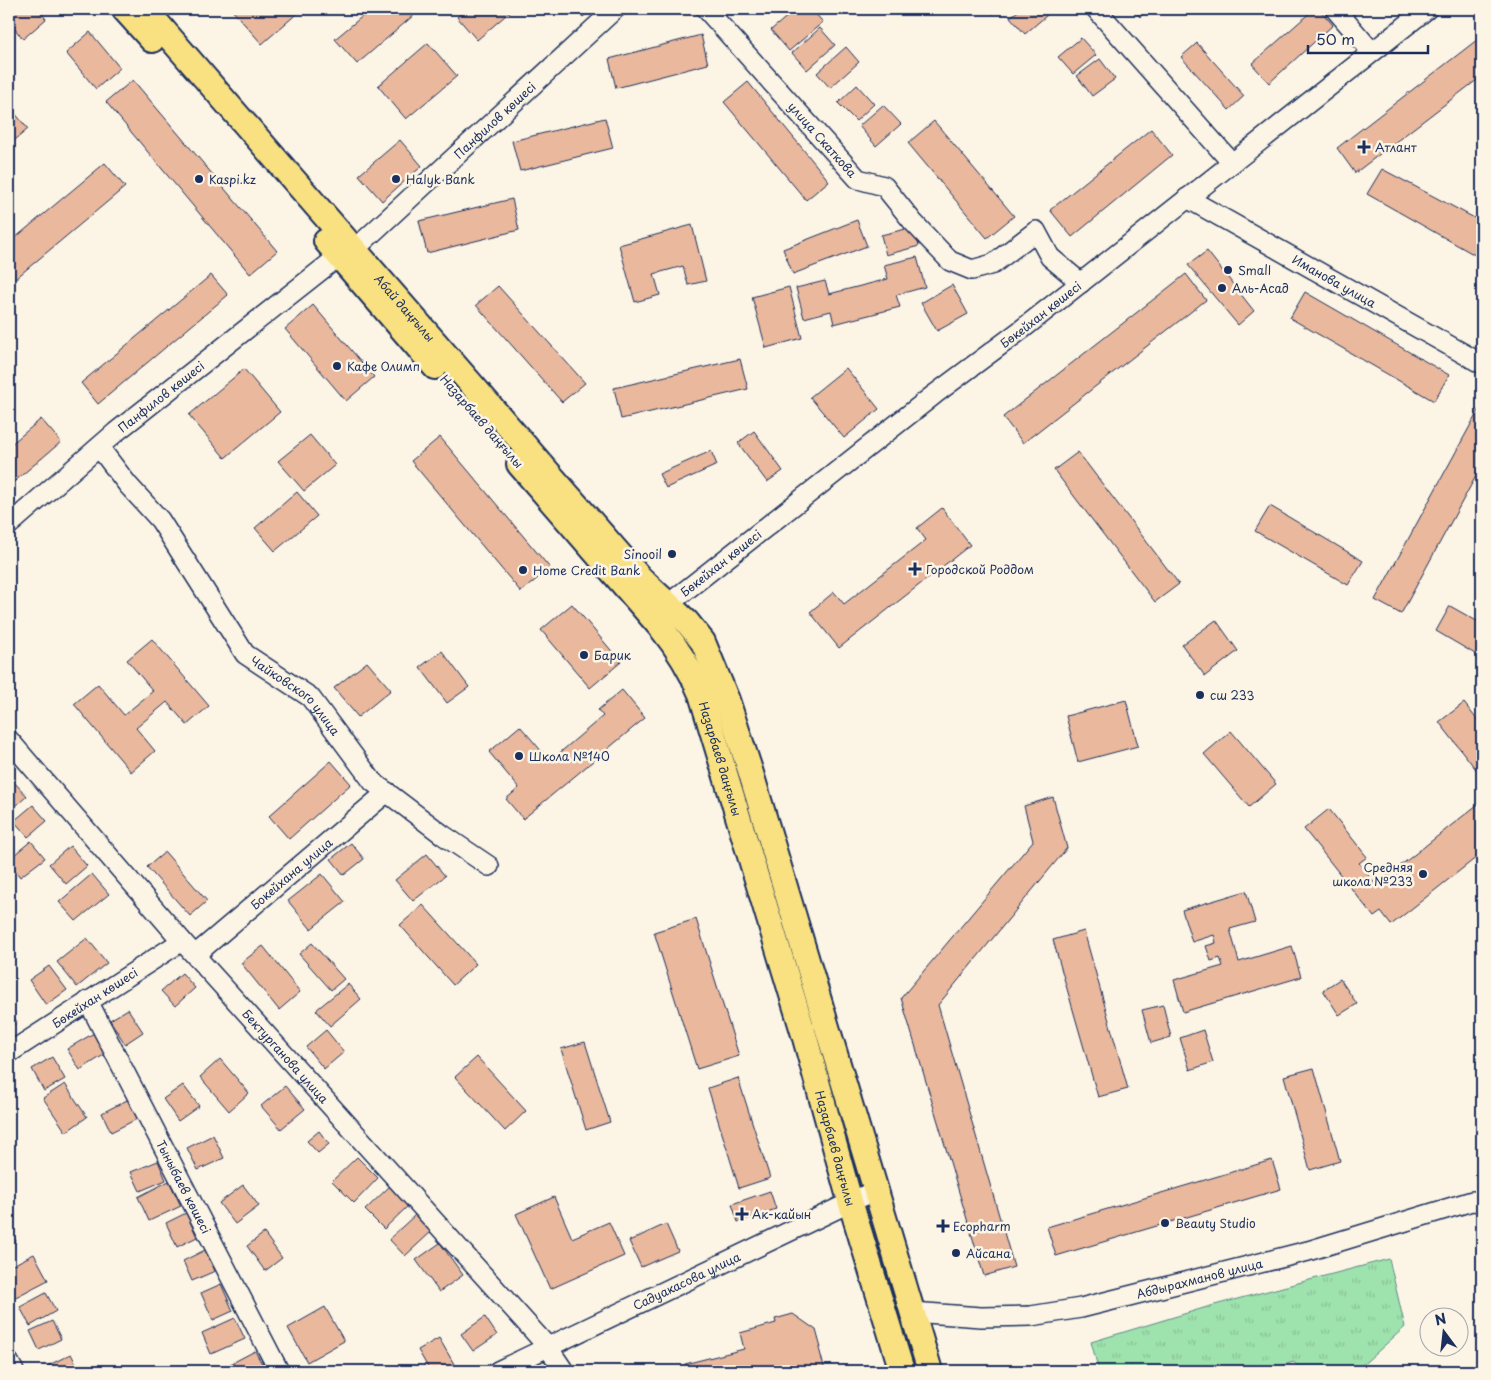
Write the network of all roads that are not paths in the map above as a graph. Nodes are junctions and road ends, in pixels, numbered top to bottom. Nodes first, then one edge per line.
1 (124, 9) edge
2 (145, 9) edge
3 (615, 9) edge
4 (706, 9) edge
5 (1096, 9) edge
6 (1335, 9) edge
7 (1427, 9) edge
8 (1372, 52) junction
9 (1232, 163) junction
10 (1187, 198) junction
11 (347, 253) junction
12 (1081, 283) junction
13 (1482, 364) edge
14 (100, 447) junction
15 (9, 525) edge
16 (660, 611) junction
17 (9, 740) edge
18 (387, 792) junction
19 (489, 866) dead end
20 (188, 948) junction
21 (88, 1002) junction
22 (9, 1053) edge
23 (876, 1190) junction
24 (850, 1201) junction
25 (1482, 1202) edge
26 (912, 1312) junction
27 (547, 1346) junction
28 (9, 1362) edge
29 (14, 1371) edge
30 (279, 1371) edge
31 (498, 1371) edge
32 (564, 1371) edge
33 (902, 1371) edge
34 (930, 1371) edge

1 - 11 main road
2 - 11 main road
3 - 11 street, Панфилов көшесі
4 - 12 street, улица Скаткова
5 - 9 street
6 - 8 street
7 - 8 street, Бөкейхан көшесі
8 - 9 street, Бөкейхан көшесі
9 - 10 street, Бөкейхан көшесі
10 - 12 street, Бөкейхан көшесі
10 - 13 street, Иманова улица
11 - 14 street, Панфилов көшесі
11 - 16 main road, Назарбаев даңғылы
12 - 16 street, Бөкейхан көшесі
14 - 15 street, Панфилов көшесі
14 - 18 street, Чайковского улица
16 - 23 main road, Назарбаев даңғылы
16 - 24 main road, Назарбаев даңғылы
17 - 20 street, Бектурганова улица
18 - 19 street, Чайковского улица
18 - 20 street, Бокейхана улица
20 - 21 street, Бөкейхан көшесі
20 - 27 street, Бектурганова улица
21 - 22 street, Бөкейхан көшесі
21 - 30 street, Тыныбаев көшесі
23 - 24 street, Садуакасова улица
23 - 26 main road, Назарбаев даңғылы
24 - 27 street, Садуакасова улица
24 - 33 main road, Назарбаев даңғылы
25 - 26 street, Абдырахманов улица
26 - 34 main road, Назарбаев даңғылы
27 - 31 street, Садуакасова улица
27 - 32 street, Бектурганова улица
28 - 29 street

